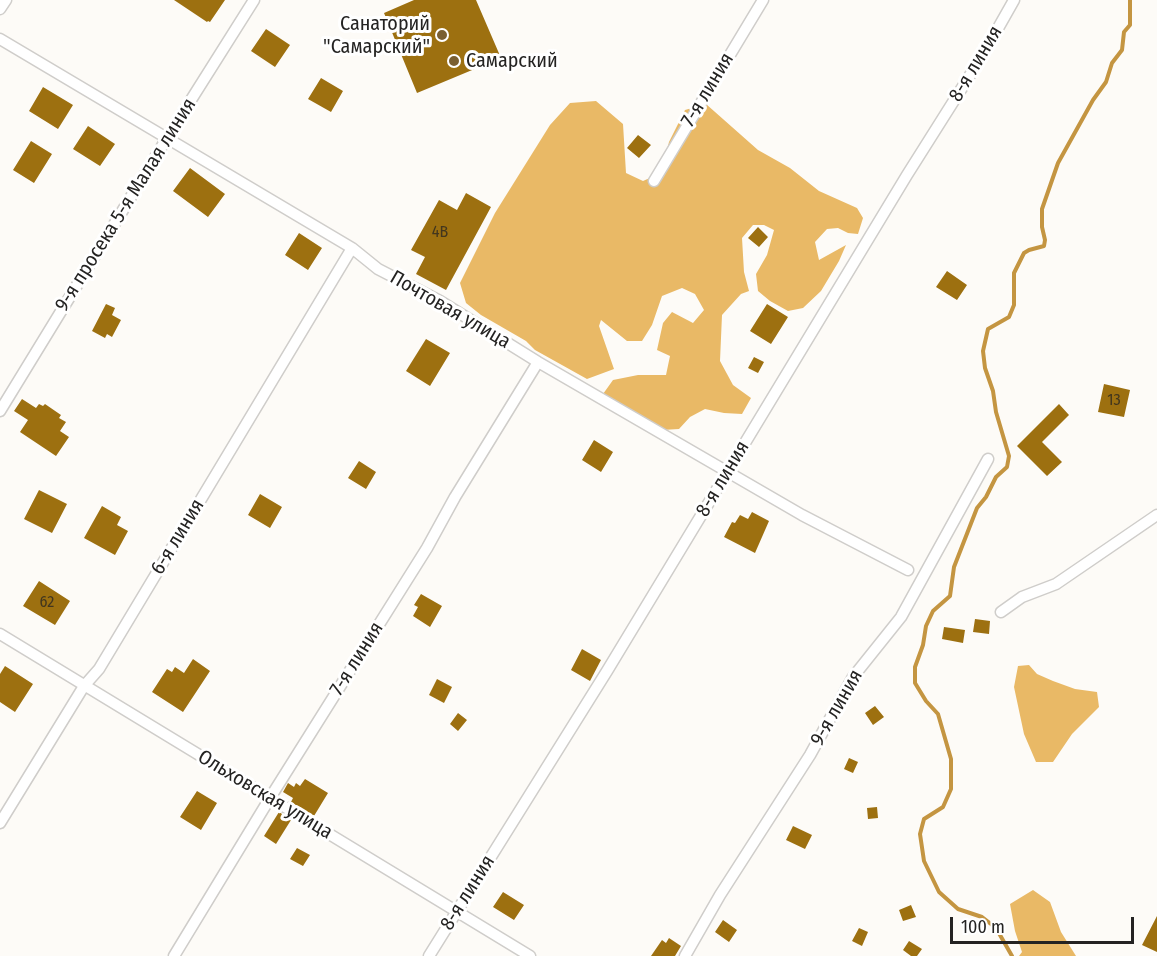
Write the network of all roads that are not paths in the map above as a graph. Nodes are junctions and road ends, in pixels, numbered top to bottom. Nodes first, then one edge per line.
1 (6, 0) edge
2 (254, 0) edge
3 (763, 0) edge
4 (1014, 0) edge
5 (0, 9) edge
6 (0, 39) edge
7 (167, 138) junction
8 (654, 181) dead end
9 (352, 248) junction
10 (538, 362) junction
11 (0, 411) edge
12 (988, 459) dead end
13 (728, 472) junction
14 (1157, 514) edge
15 (908, 570) dead end
16 (1001, 612) dead end
17 (0, 634) edge
18 (84, 686) junction
19 (270, 798) junction
20 (0, 823) edge
21 (456, 912) junction
22 (174, 956) edge
23 (429, 956) edge
24 (530, 956) edge
25 (685, 956) edge

1 - 5 street
2 - 7 street, 9-я просека 5-я Малая линия
3 - 8 street, 7-я линия
4 - 13 street, 8-я линия
6 - 7 street, Почтовая улица
7 - 9 street, Почтовая улица
7 - 11 street, 9-я просека 5-я Малая линия
9 - 10 street, Почтовая улица
9 - 18 street, 6-я линия
10 - 13 street, Почтовая улица
10 - 19 street, 7-я линия
12 - 25 street, 9-я линия
13 - 15 street, Почтовая улица
13 - 21 street, 8-я линия
14 - 16 street
17 - 18 street, Ольховская улица
18 - 19 street, Ольховская улица
18 - 20 street, 6-я линия
19 - 21 street, Ольховская улица
19 - 22 street, 7-я линия
21 - 23 street, 8-я линия
21 - 24 street, Ольховская улица

